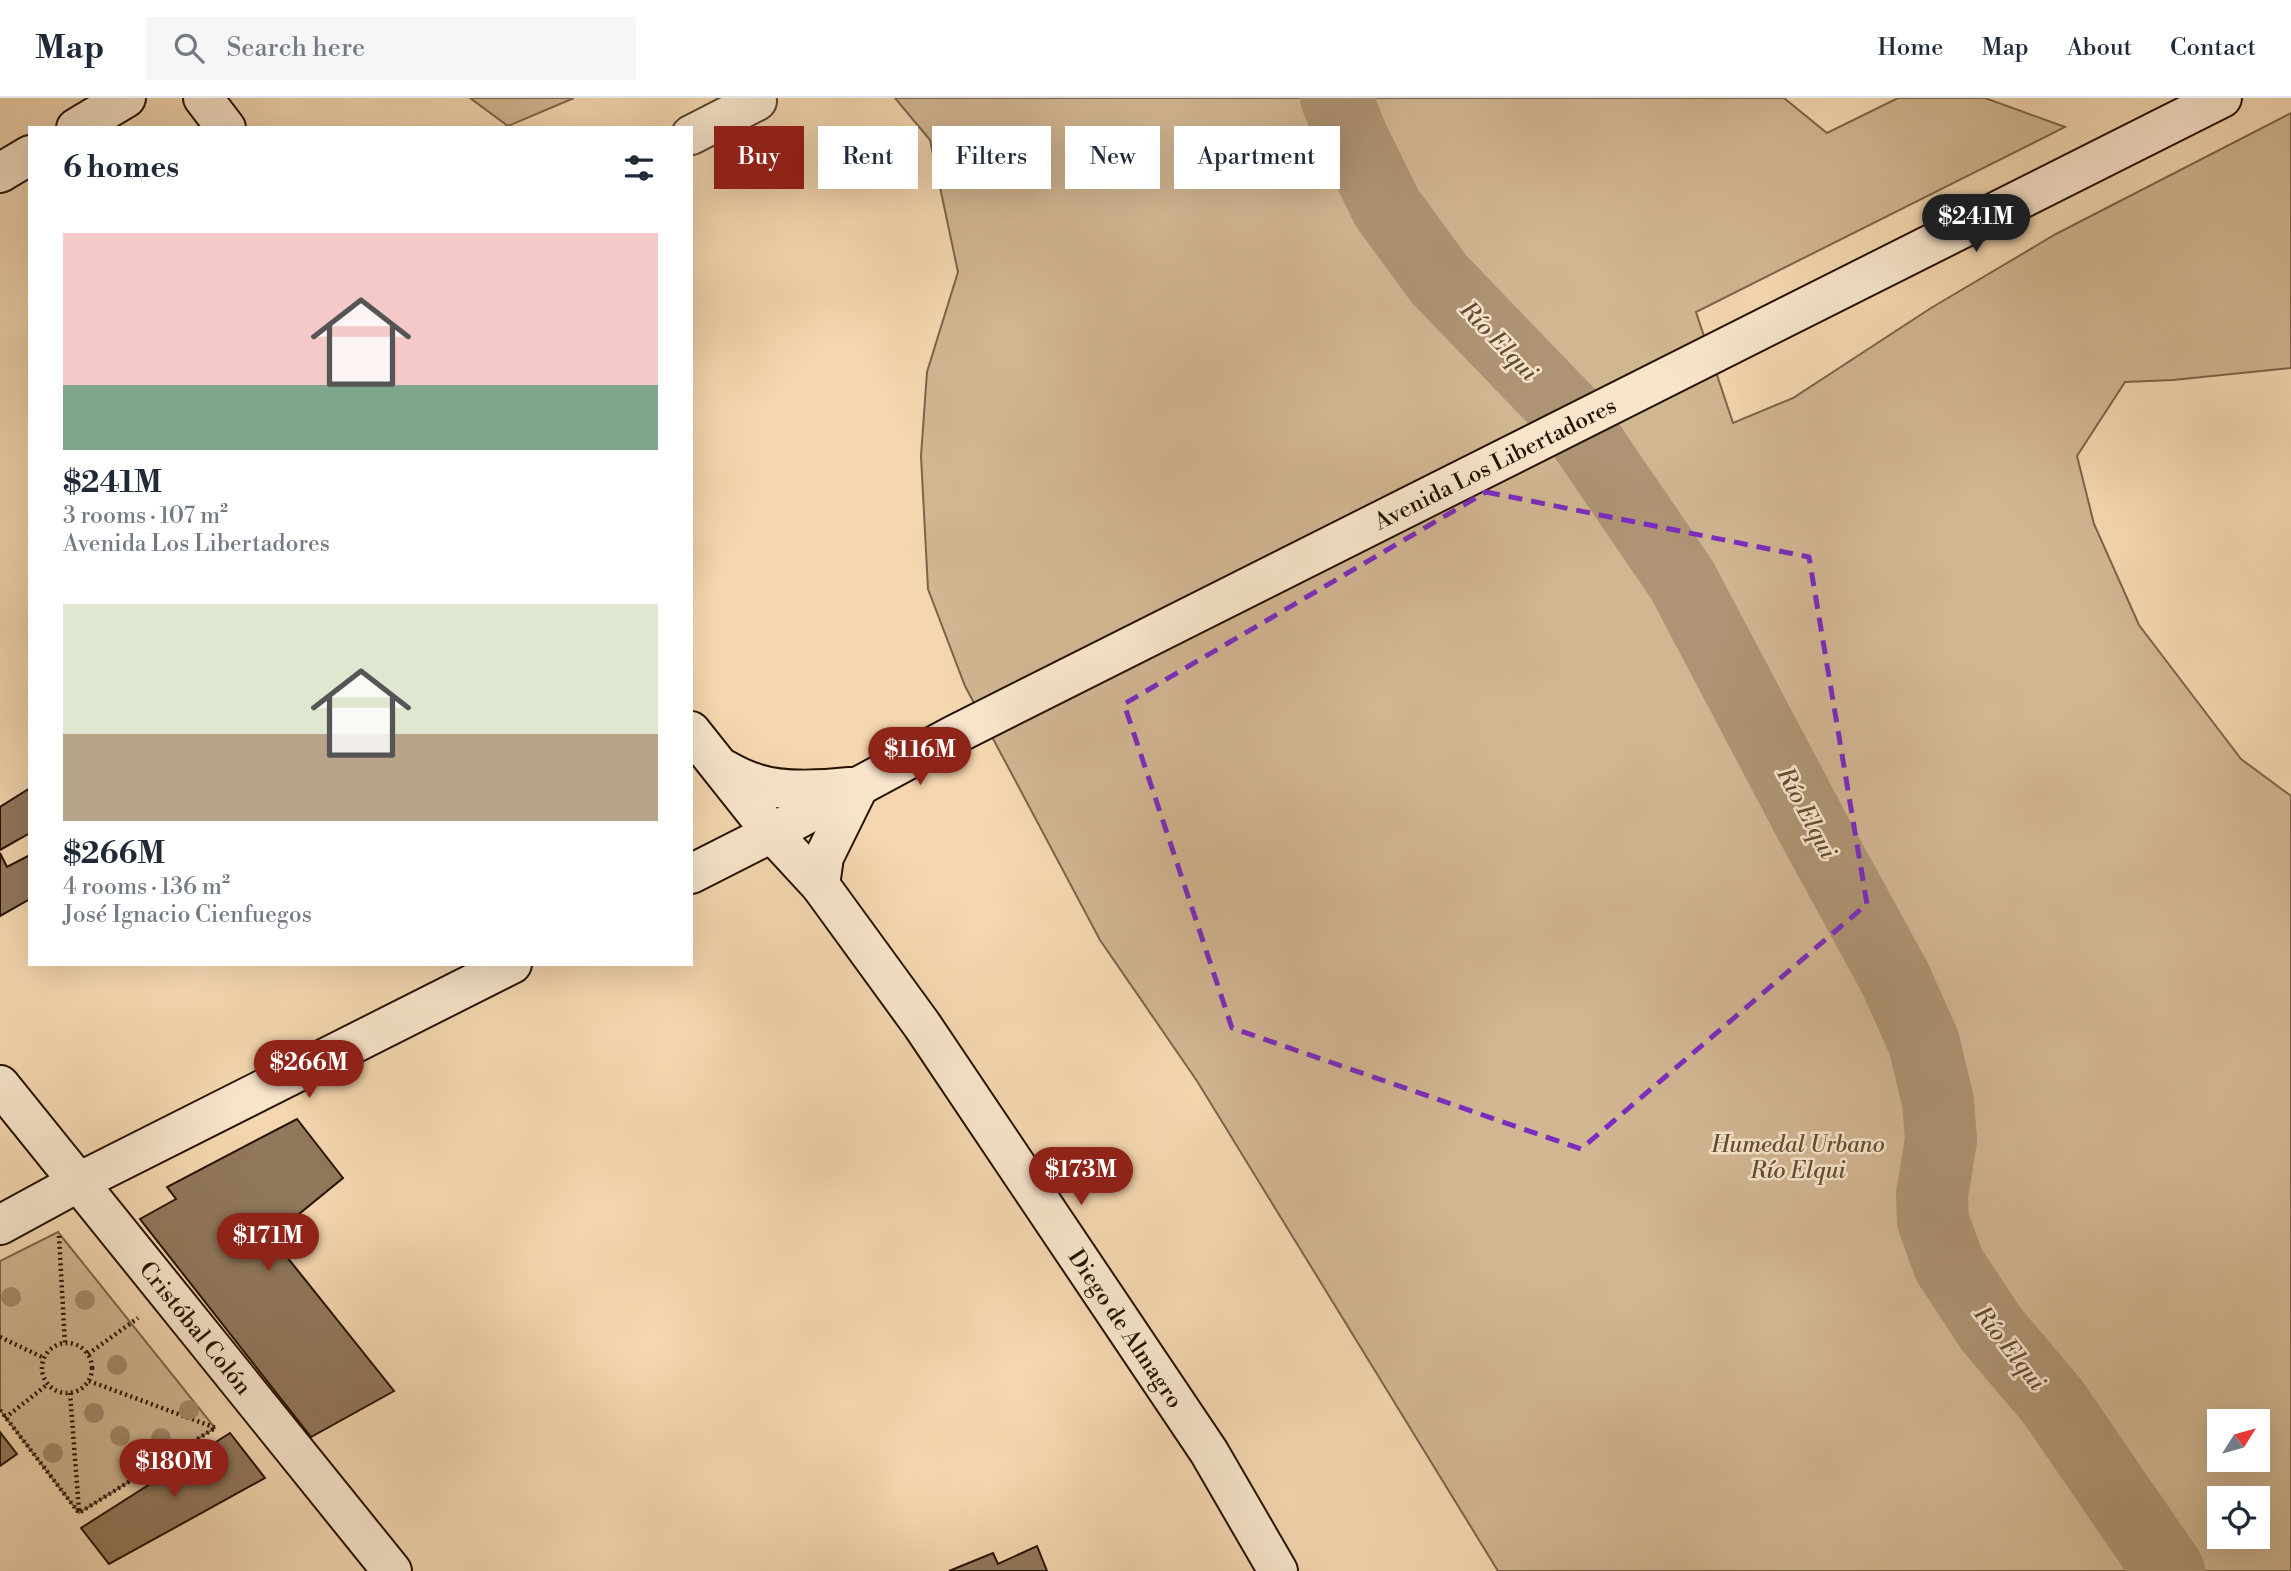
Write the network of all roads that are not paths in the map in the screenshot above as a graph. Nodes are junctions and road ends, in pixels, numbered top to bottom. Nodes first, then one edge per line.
1 (126, 98) edge
2 (203, 98) edge
3 (2222, 98) edge
4 (757, 101) dead end
5 (79, 126) edge
6 (224, 126) edge
7 (693, 134) edge
8 (28, 156) edge
9 (0, 173) edge
10 (693, 735) edge
11 (718, 767) junction
12 (859, 786) junction
13 (772, 833) junction
14 (693, 873) edge
15 (820, 885) junction
16 (508, 966) edge
17 (0, 1085) edge
18 (79, 1182) junction
19 (0, 1224) edge
20 (392, 1571) edge
21 (1278, 1571) edge

1 - 5 main road
2 - 6 main road
3 - 12 main road, Avenida Los Libertadores
4 - 7 main road
8 - 9 main road
10 - 11 main road
11 - 12 main road
11 - 13 main road
12 - 13 main road, Avenida Los Libertadores
12 - 15 main road
13 - 14 main road, Avenida Los Libertadores
13 - 15 main road, Diego de Almagro
15 - 21 main road, Diego de Almagro
16 - 18 main road
17 - 18 main road, Cristóbal Colón
18 - 19 main road
18 - 20 main road, Cristóbal Colón

